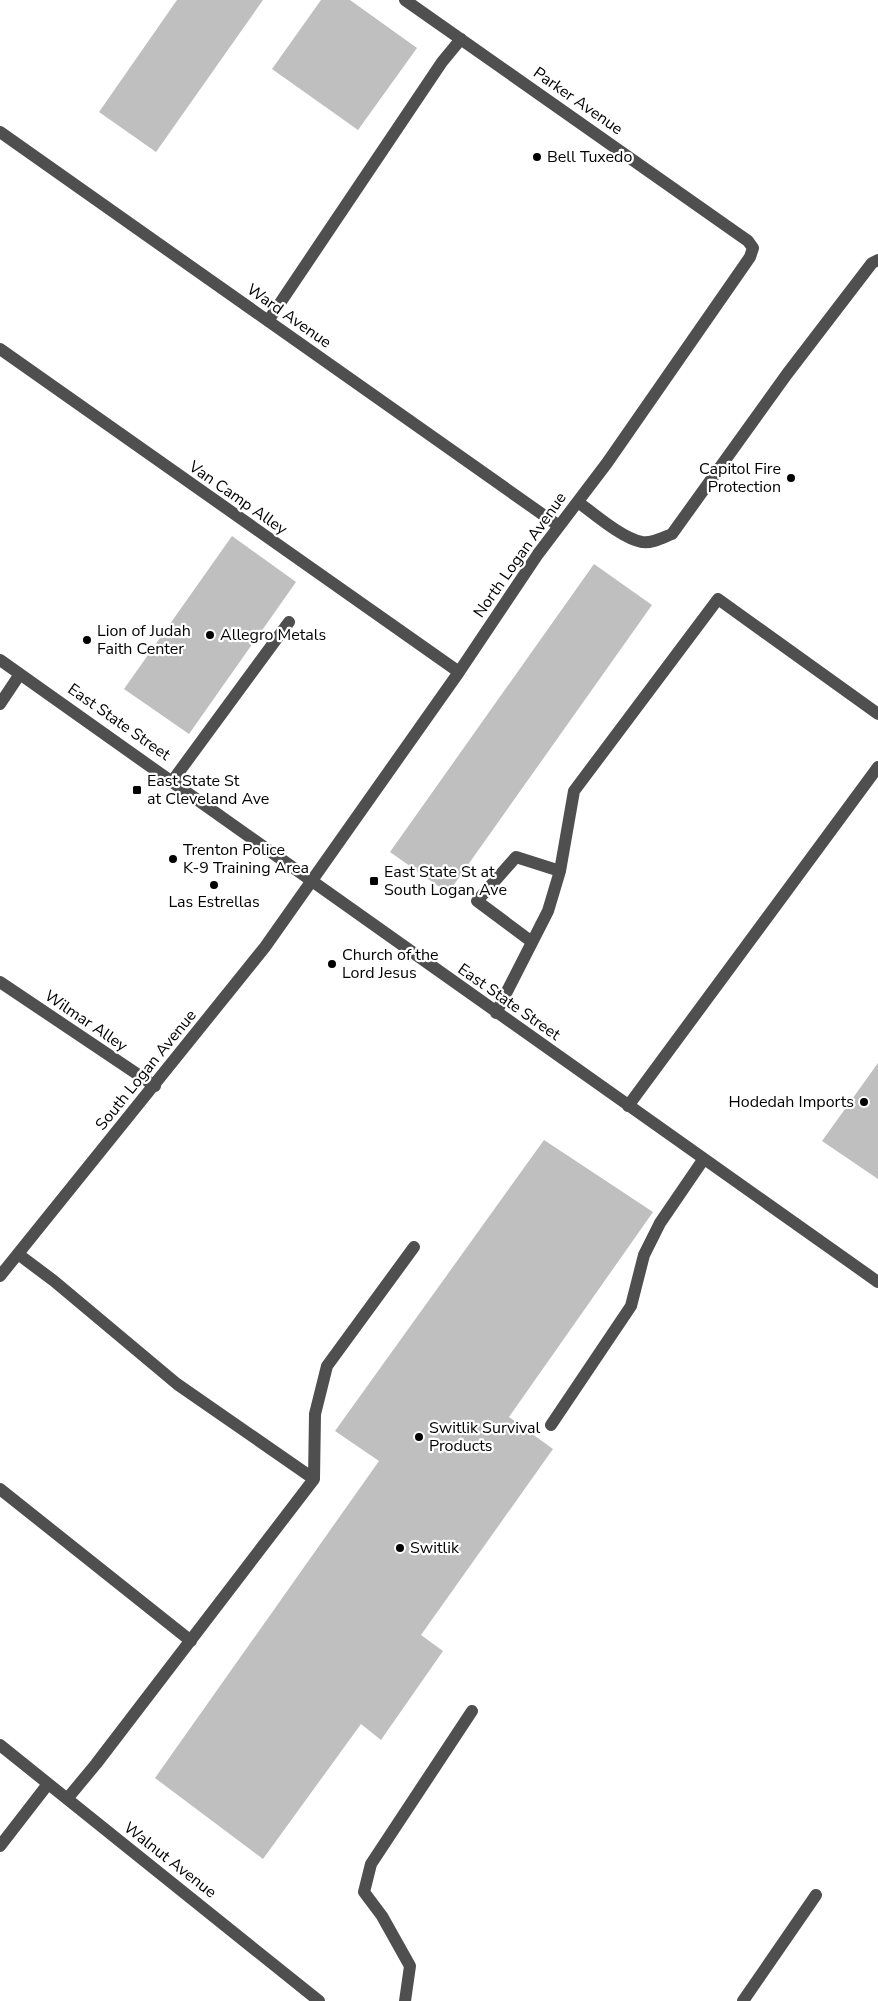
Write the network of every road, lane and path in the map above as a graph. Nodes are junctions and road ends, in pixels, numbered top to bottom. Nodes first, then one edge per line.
1 (405, 0) edge
2 (461, 39) junction
3 (0, 132) edge
4 (753, 248) joint
5 (878, 260) edge
6 (268, 321) junction
7 (0, 349) edge
8 (578, 502) junction
9 (559, 526) junction
10 (289, 622) dead end
11 (0, 660) edge
12 (459, 672) junction
13 (20, 674) junction
14 (0, 704) edge
15 (878, 714) edge
16 (878, 767) edge
17 (173, 780) junction
18 (560, 871) junction
19 (313, 881) junction
20 (532, 942) junction
21 (0, 982) edge
22 (496, 1013) junction
23 (155, 1086) junction
24 (628, 1106) junction
25 (703, 1160) junction
26 (414, 1247) dead end
27 (18, 1254) junction
28 (0, 1276) edge
29 (878, 1282) edge
30 (551, 1425) dead end
31 (314, 1479) junction
32 (0, 1488) edge
33 (191, 1641) junction
34 (472, 1711) dead end
35 (0, 1745) edge
36 (48, 1784) junction
37 (67, 1799) junction
38 (0, 1846) edge
39 (816, 1894) dead end
40 (319, 2001) edge
41 (405, 2001) edge
42 (743, 2001) edge

1 - 2 street, Parker Avenue
2 - 4 street, Parker Avenue
2 - 6 street
3 - 6 street, Ward Avenue
4 - 8 street, North Logan Avenue
5 - 8 street
6 - 9 street, Ward Avenue
7 - 12 street, Van Camp Alley
8 - 9 street, North Logan Avenue
9 - 12 street, North Logan Avenue
10 - 17 street
11 - 13 street, East State Street
12 - 19 street, North Logan Avenue
13 - 14 street
13 - 17 street, East State Street
15 - 18 street
16 - 24 street
17 - 19 street, East State Street
18 - 20 street
18 - 20 street
19 - 22 street, East State Street
19 - 23 street, South Logan Avenue
20 - 22 street
21 - 23 street, Wilmar Alley
22 - 24 street, East State Street
23 - 27 street, South Logan Avenue
24 - 25 street, East State Street
25 - 29 street, East State Street
25 - 30 street
26 - 31 street
27 - 28 street, South Logan Avenue
27 - 31 street
31 - 33 street
32 - 33 street
33 - 37 street
34 - 41 street
35 - 36 street, Walnut Avenue
36 - 37 street, Walnut Avenue
36 - 38 street
37 - 40 street, Walnut Avenue
39 - 42 street

